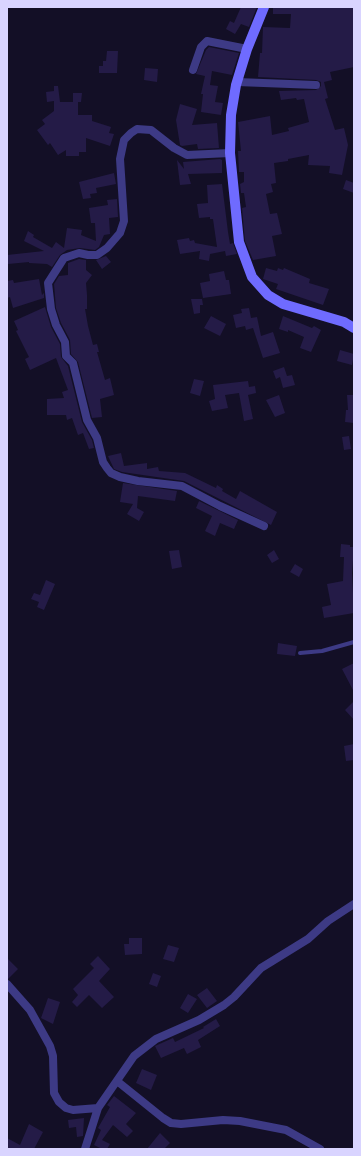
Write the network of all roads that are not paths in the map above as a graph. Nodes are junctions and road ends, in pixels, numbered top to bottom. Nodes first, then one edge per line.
1 (264, 7) edge
2 (247, 49) junction
3 (193, 70) dead end
4 (237, 82) junction
5 (316, 85) dead end
6 (230, 153) junction
7 (354, 328) edge
8 (264, 526) dead end
9 (354, 642) edge
10 (300, 653) dead end
11 (354, 904) edge
12 (7, 984) edge
13 (117, 1081) junction
14 (98, 1108) junction
15 (85, 1149) edge
16 (320, 1149) edge

1 - 2 main road
2 - 3 street
2 - 4 main road
4 - 5 street
4 - 6 main road
6 - 7 main road
6 - 8 street
9 - 10 lane
11 - 13 street
12 - 14 street
13 - 14 street
13 - 16 street
14 - 15 street

